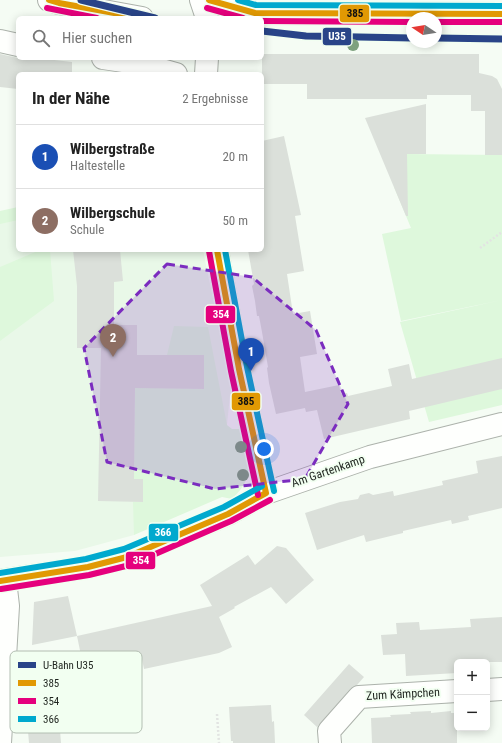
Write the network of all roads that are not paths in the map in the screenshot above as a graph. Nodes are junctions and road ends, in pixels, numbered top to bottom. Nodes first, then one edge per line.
1 (49, 0) edge
2 (201, 0) edge
3 (209, 0) edge
4 (502, 14) edge
5 (130, 16) edge
6 (206, 16) edge
7 (245, 16) edge
8 (0, 41) edge
9 (16, 45) edge
10 (117, 60) edge
11 (207, 60) edge
12 (169, 72) edge
13 (206, 72) edge
14 (217, 252) edge
15 (502, 424) edge
16 (266, 492) junction
17 (2, 581) edge
18 (502, 689) edge
19 (490, 690) edge
20 (454, 692) edge
21 (0, 743) edge
22 (330, 743) edge

1 - 5 street
2 - 6 street
3 - 7 street
4 - 7 street
8 - 9 street
10 - 12 street
11 - 13 street
14 - 16 street
15 - 16 street, Am Gartenkamp
16 - 17 street, Am Gartenkamp
17 - 21 street
18 - 19 street
20 - 22 street, Zum Kämpchen

